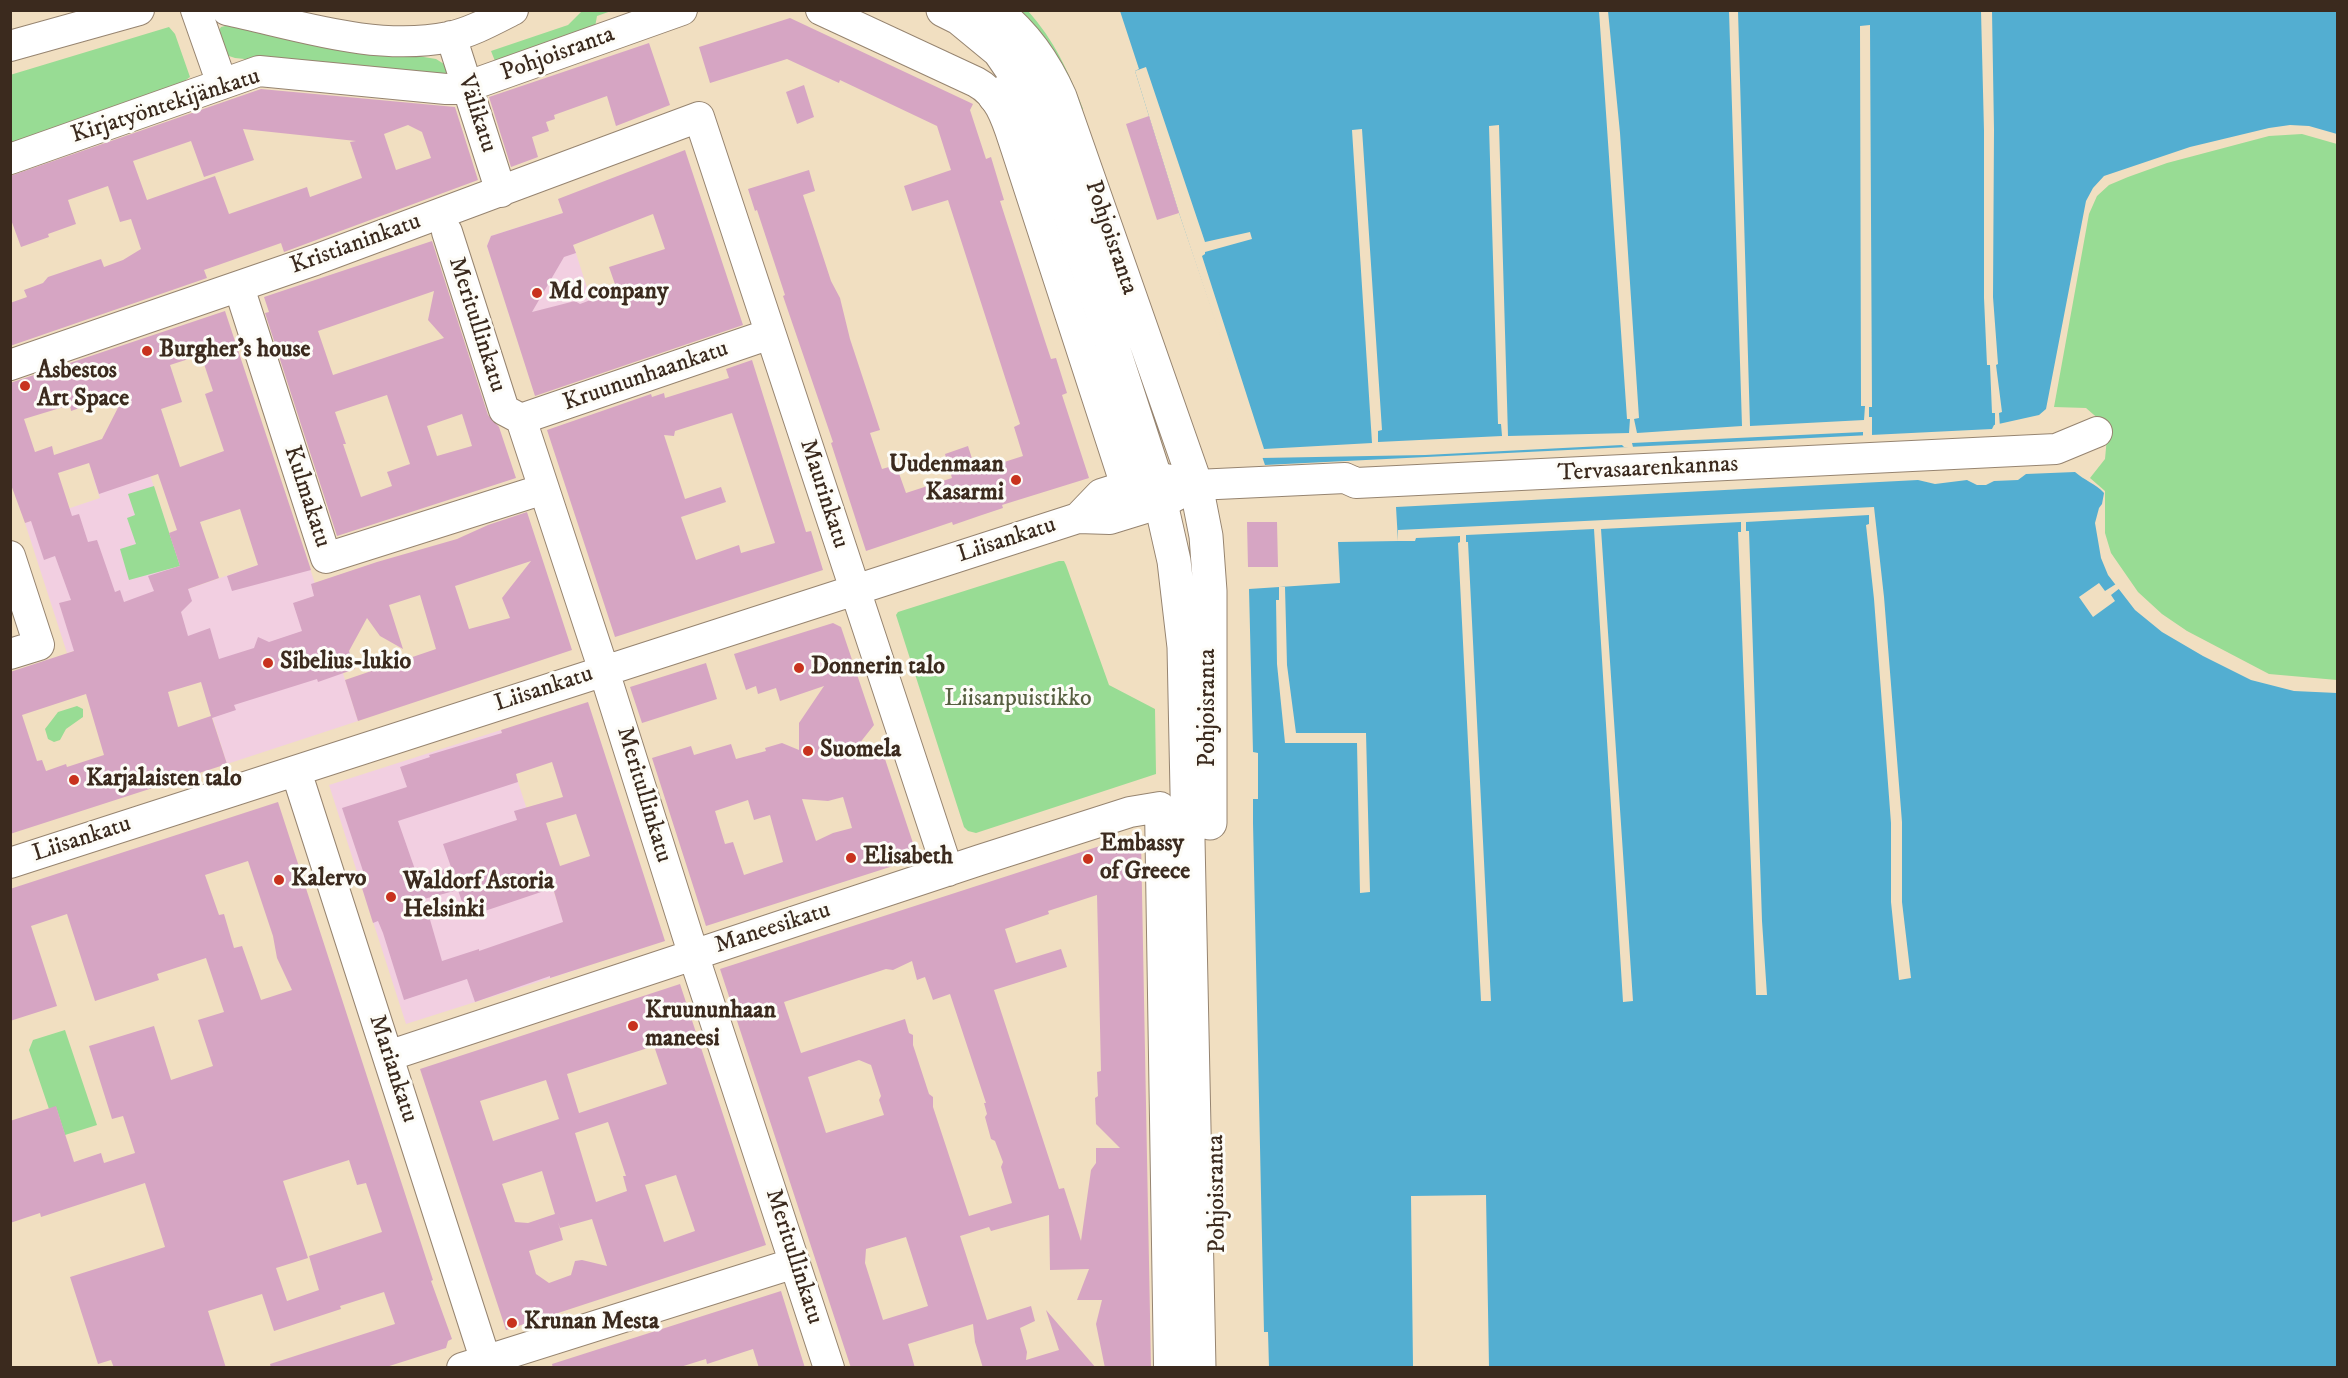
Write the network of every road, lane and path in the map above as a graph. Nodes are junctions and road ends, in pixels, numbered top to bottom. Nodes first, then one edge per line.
1 (139, 10) edge
2 (196, 10) edge
3 (227, 10) edge
4 (513, 10) edge
5 (682, 10) edge
6 (821, 10) edge
7 (943, 10) edge
8 (994, 10) edge
9 (451, 36) junction
10 (10, 46) edge
11 (222, 84) junction
12 (1022, 85) junction
13 (468, 87) junction
14 (699, 117) joint
15 (10, 159) edge
16 (501, 192) junction
17 (447, 232) dead end
18 (238, 287) junction
19 (770, 334) junction
20 (10, 364) edge
21 (521, 419) junction
22 (2097, 432) dead end
23 (1197, 485) junction
24 (544, 489) junction
25 (1148, 489) junction
26 (1078, 518) junction
27 (10, 556) edge
28 (855, 589) junction
29 (10, 654) edge
30 (604, 670) junction
31 (296, 771) junction
32 (10, 863) edge
33 (948, 871) junction
34 (693, 955) junction
35 (388, 1056) junction
36 (795, 1263) junction
37 (479, 1365) edge
38 (829, 1368) edge
39 (1169, 1368) edge
40 (1199, 1368) edge
41 (1221, 1368) edge

1 - 10 street
2 - 11 street
3 - 9 street
4 - 9 street
5 - 13 street, Pohjoisranta
6 - 12 street, Pohjoisranta
7 - 12 main road
8 - 12 main road
9 - 13 street, Välikatu
11 - 13 street, Kirjatyöntekijänkatu
11 - 15 street, Kirjatyöntekijänkatu
12 - 23 main road, Pohjoisranta
12 - 25 main road, Pohjoisranta
13 - 16 street, Välikatu
14 - 16 street, Kristianinkatu
14 - 19 street, Maurinkatu
16 - 18 street, Kristianinkatu
17 - 21 street, Meritullinkatu
18 - 20 street, Kristianinkatu
18 - 24 street, Kulmakatu
19 - 21 street, Kruununhaankatu
19 - 28 street, Maurinkatu
21 - 24 street, Meritullinkatu
22 - 23 street, Tervasaarenkannas
23 - 25 street, Liisankatu
23 - 41 main road, Pohjoisranta
24 - 30 street, Meritullinkatu
25 - 26 street, Liisankatu
25 - 26 street, Liisankatu
25 - 40 main road, Pohjoisranta
26 - 28 street, Liisankatu
27 - 29 street
28 - 30 street, Liisankatu
28 - 33 street, Maurinkatu
30 - 31 street, Liisankatu
30 - 34 street, Meritullinkatu
31 - 32 street, Liisankatu
31 - 35 street, Mariankatu
33 - 34 street, Maneesikatu
33 - 39 street, Maneesikatu
34 - 35 street, Maneesikatu
34 - 36 street, Meritullinkatu
35 - 37 street, Mariankatu
36 - 37 street
36 - 38 street, Meritullinkatu

